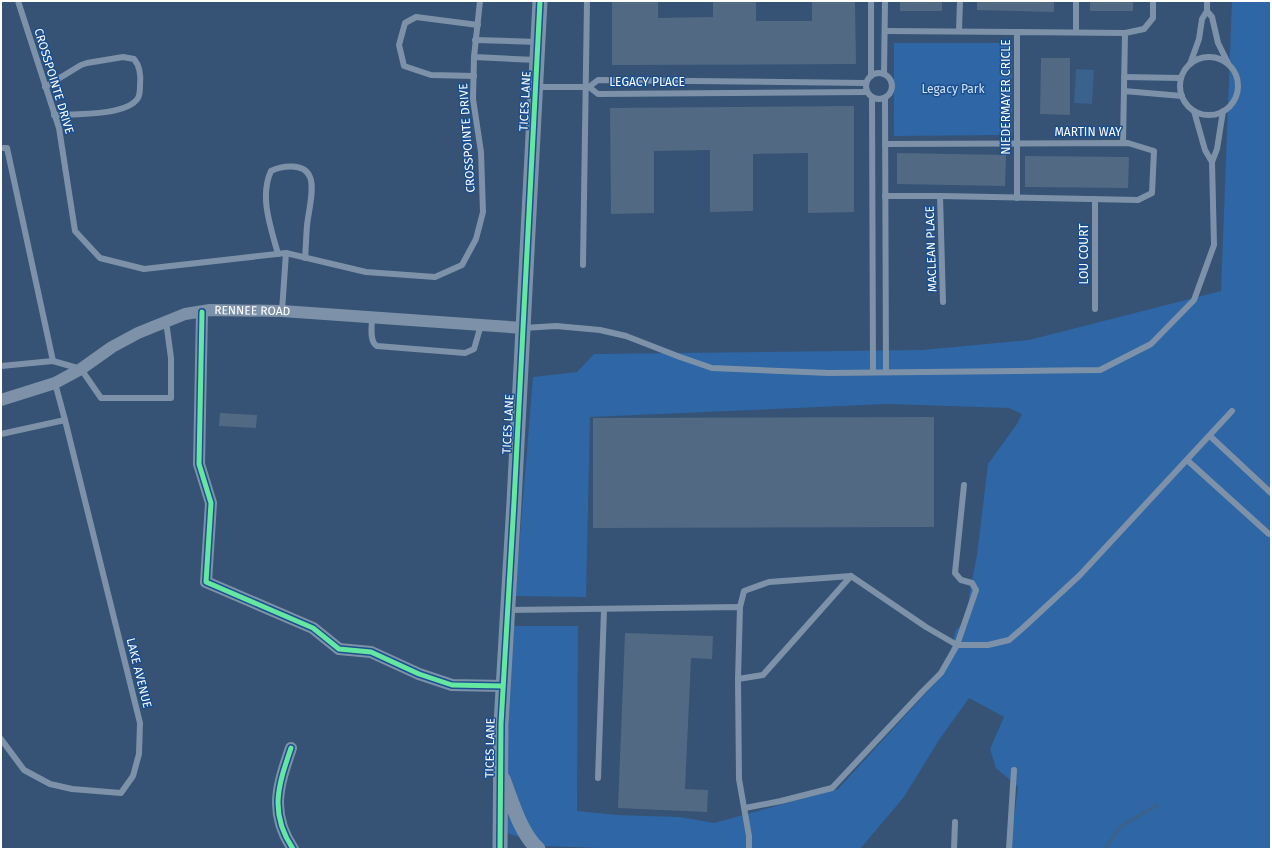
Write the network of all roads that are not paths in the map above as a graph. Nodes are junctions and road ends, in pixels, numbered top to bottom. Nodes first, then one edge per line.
1 (18, 1) edge
2 (480, 1) edge
3 (540, 1) edge
4 (586, 1) edge
5 (871, 1) edge
6 (885, 1) edge
7 (960, 1) edge
8 (1076, 1) edge
9 (1153, 1) edge
10 (1207, 1) edge
11 (1207, 11) junction
12 (478, 25) junction
13 (885, 31) junction
14 (960, 32) junction
15 (1017, 32) junction
16 (1076, 32) junction
17 (1125, 33) junction
18 (475, 40) junction
19 (538, 42) junction
20 (474, 57) junction
21 (537, 61) junction
22 (1190, 64) junction
23 (1229, 65) junction
24 (884, 74) junction
25 (474, 76) junction
26 (871, 76) junction
27 (1124, 77) junction
28 (1181, 78) junction
29 (866, 83) junction
30 (45, 87) junction
31 (536, 87) junction
32 (587, 87) junction
33 (867, 92) junction
34 (1124, 92) junction
35 (1182, 96) junction
36 (872, 98) junction
37 (885, 99) junction
38 (1194, 111) junction
39 (1223, 111) junction
40 (54, 115) junction
41 (1018, 143) junction
42 (1122, 143) junction
43 (885, 144) junction
44 (1, 148) edge
45 (1212, 162) junction
46 (885, 196) junction
47 (940, 196) junction
48 (1017, 198) junction
49 (1095, 199) junction
50 (873, 214) junction
51 (885, 215) junction
52 (286, 253) junction
53 (278, 254) junction
54 (305, 258) junction
55 (583, 265) dead end
56 (943, 302) dead end
57 (1095, 308) dead end
58 (282, 311) junction
59 (202, 312) junction
60 (372, 318) junction
61 (166, 321) junction
62 (481, 325) junction
63 (523, 328) junction
64 (53, 361) junction
65 (1, 366) edge
66 (81, 369) junction
67 (873, 372) junction
68 (886, 372) junction
69 (55, 383) junction
70 (1, 400) edge
71 (1232, 411) dead end
72 (65, 420) junction
73 (1, 434) edge
74 (1210, 436) junction
75 (1187, 460) junction
76 (964, 485) dead end
77 (1271, 493) edge
78 (1271, 534) edge
79 (851, 576) junction
80 (740, 607) junction
81 (508, 610) junction
82 (604, 610) junction
83 (957, 646) junction
84 (738, 679) junction
85 (503, 686) junction
86 (1, 739) edge
87 (290, 748) dead end
88 (1014, 770) dead end
89 (500, 773) junction
90 (598, 778) dead end
91 (745, 808) junction
92 (955, 822) dead end
93 (293, 849) edge
94 (500, 849) edge
95 (538, 849) edge
96 (749, 849) edge
97 (954, 849) edge
98 (1010, 849) edge

1 - 30 lane, CROSSPOINTE DRIVE
2 - 12 lane, CROSSPOINTE DRIVE
3 - 19 street, TICES LANE
4 - 32 lane
5 - 26 lane
6 - 13 lane
7 - 14 lane
8 - 16 lane
9 - 17 lane, NIEDERMAYER CRICLE
10 - 11 lane
11 - 22 lane
11 - 23 lane
12 - 18 lane, CROSSPOINTE DRIVE
12 - 25 lane
13 - 14 lane
13 - 24 lane
14 - 15 lane
15 - 16 lane, NIEDERMAYER CRICLE
15 - 41 lane, NIEDERMAYER CRICLE
16 - 17 lane, NIEDERMAYER CRICLE
17 - 27 lane
18 - 19 lane
18 - 20 lane, CROSSPOINTE DRIVE
19 - 21 street, TICES LANE
20 - 21 lane
20 - 25 lane, CROSSPOINTE DRIVE
21 - 31 street, TICES LANE
22 - 23 lane
22 - 28 lane
23 - 39 lane
24 - 26 lane
24 - 37 lane
25 - 54 lane, CROSSPOINTE DRIVE
26 - 29 lane
27 - 28 lane
27 - 34 lane
28 - 35 lane
29 - 32 lane, LEGACY PLACE
29 - 33 lane
30 - 40 lane, CROSSPOINTE DRIVE
30 - 40 lane
31 - 32 lane
31 - 63 street, TICES LANE
32 - 33 lane, LEGACY PLACE
32 - 55 lane
33 - 36 lane
34 - 35 lane
34 - 42 lane
35 - 38 lane
36 - 37 lane
36 - 50 lane
37 - 43 lane
38 - 39 lane
38 - 45 lane
39 - 45 lane
40 - 53 lane, CROSSPOINTE DRIVE
41 - 42 lane, MARTIN WAY
41 - 43 lane, MARTIN WAY
41 - 48 lane, NIEDERMAYER CRICLE
42 - 49 lane, MARTIN WAY
43 - 46 lane
44 - 64 lane
45 - 68 lane
46 - 47 lane, MARTIN WAY
46 - 51 lane
47 - 48 lane, MARTIN WAY
47 - 56 lane, MACLEAN PLACE
48 - 49 lane, MARTIN WAY
49 - 57 lane, LOU COURT
50 - 51 lane
50 - 67 lane
51 - 68 lane
52 - 53 lane, CROSSPOINTE DRIVE
52 - 54 lane, CROSSPOINTE DRIVE
52 - 58 lane
53 - 54 lane
58 - 59 street, RENNEE ROAD
58 - 60 street, RENNEE ROAD
59 - 61 street, RENNEE ROAD
59 - 85 street
60 - 62 street, RENNEE ROAD
60 - 62 lane
61 - 66 street, RENNEE ROAD
61 - 66 lane
62 - 63 street, RENNEE ROAD
63 - 67 lane
63 - 81 street, TICES LANE
64 - 65 lane
64 - 66 lane
66 - 69 street, RENNEE ROAD
67 - 68 lane
69 - 70 street, RENNEE ROAD
69 - 72 lane, LAKE AVENUE
71 - 74 lane
72 - 73 lane
72 - 86 lane, LAKE AVENUE
74 - 75 lane
74 - 77 lane
75 - 78 lane
75 - 83 lane
76 - 83 lane
79 - 80 lane
79 - 83 lane
79 - 84 lane
80 - 82 lane
80 - 84 lane
81 - 82 lane
81 - 85 street, TICES LANE
82 - 90 lane
83 - 91 lane
84 - 91 lane
85 - 89 street, TICES LANE
87 - 93 street
88 - 98 lane
89 - 94 street, TICES LANE
89 - 95 street
91 - 96 lane
92 - 97 lane

